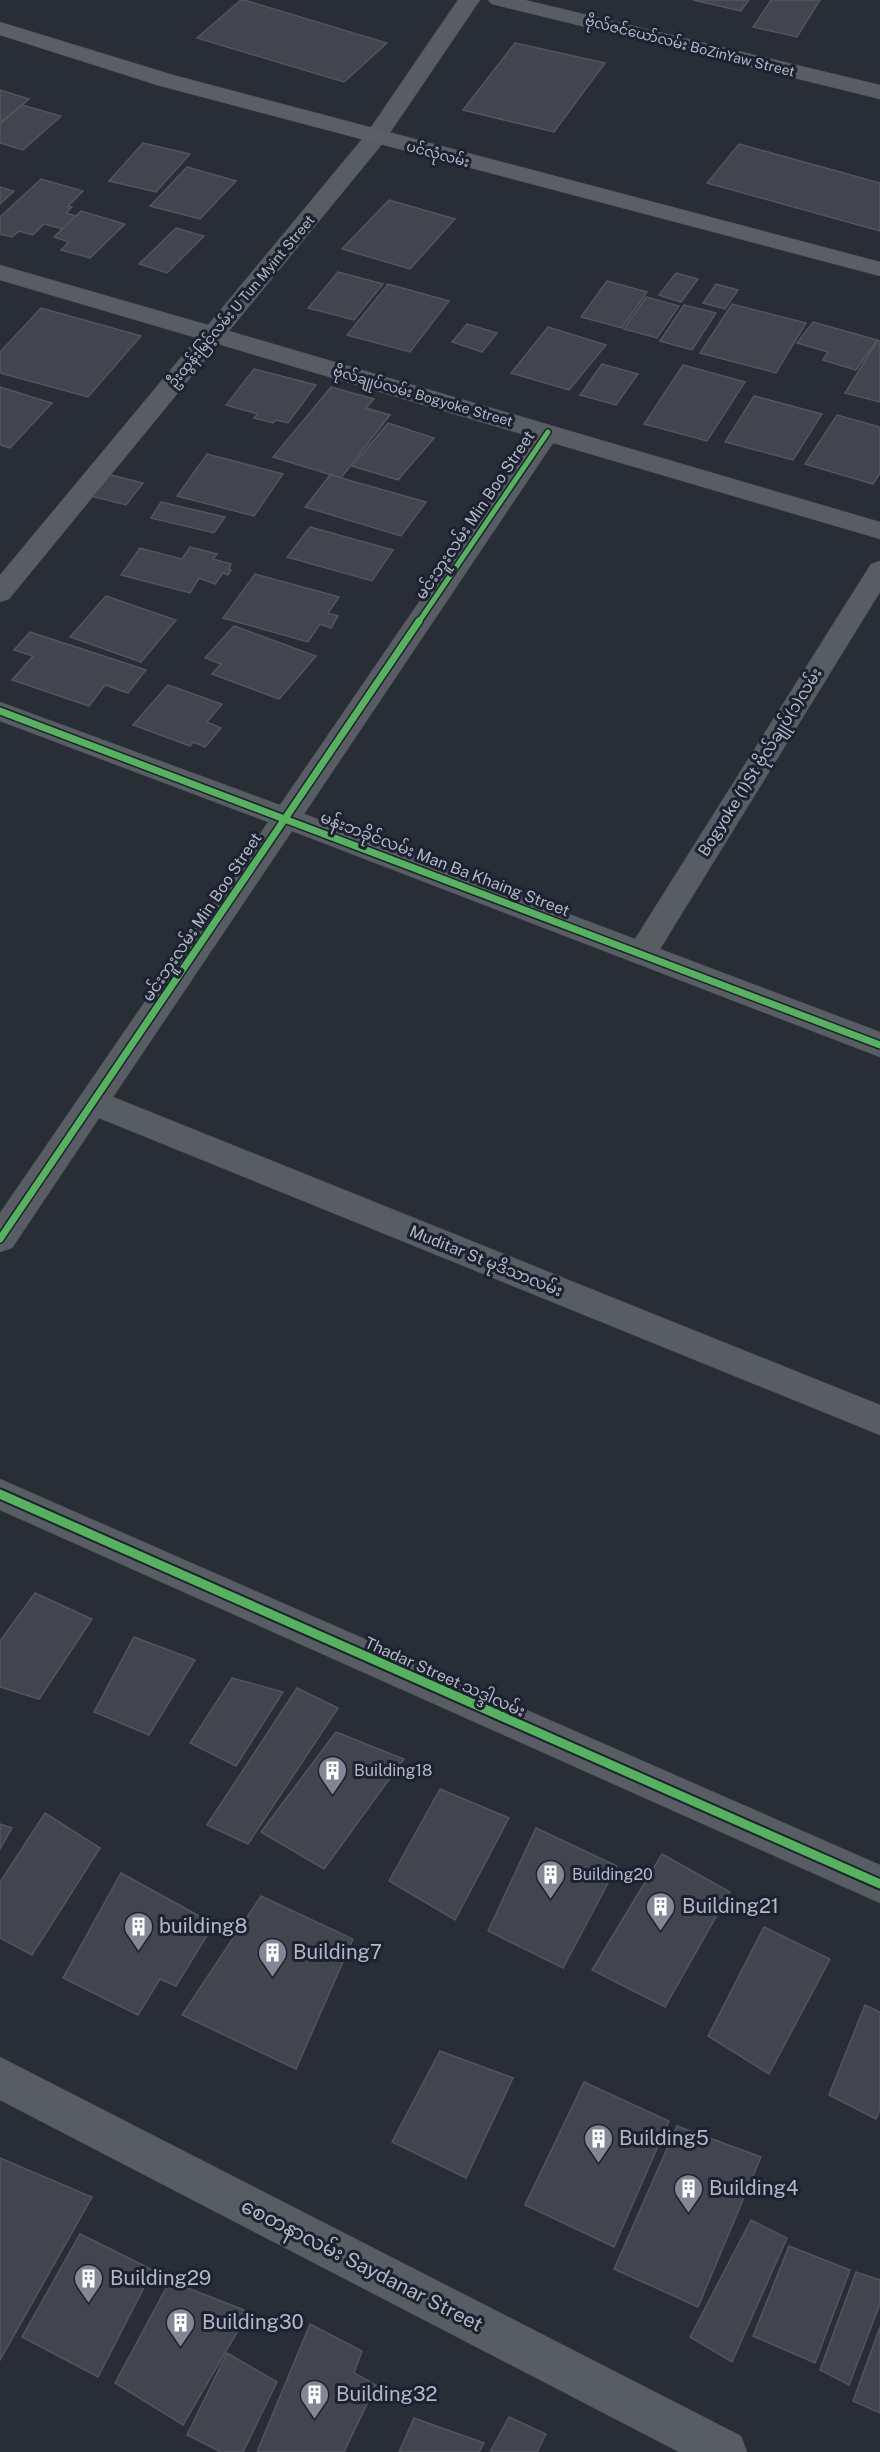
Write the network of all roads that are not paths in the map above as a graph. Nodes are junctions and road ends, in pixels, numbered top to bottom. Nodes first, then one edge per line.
1 (469, 0) edge
2 (499, 0) edge
3 (0, 28) edge
4 (880, 92) edge
5 (375, 138) junction
6 (880, 269) edge
7 (0, 272) edge
8 (213, 335) junction
9 (548, 432) junction
10 (880, 531) edge
11 (880, 570) edge
12 (0, 593) edge
13 (0, 711) edge
14 (286, 818) junction
15 (641, 954) junction
16 (880, 1045) edge
17 (93, 1102) junction
18 (0, 1239) edge
19 (880, 1420) edge
20 (0, 1494) edge
21 (880, 1884) edge
22 (0, 2078) edge
23 (725, 2452) edge

1 - 5 street, ဦးထွန်းမြင့်လမ်း U Tun Myint Street
2 - 4 street, ဗိုလ်ဇင်ယော်လမ်း BoZinYaw Street
3 - 5 main road, ပင်လုံလမ်း
5 - 6 main road, ပင်လုံလမ်း
5 - 8 street, ဦးထွန်းမြင့်လမ်း U Tun Myint Street
7 - 8 street, ဗိုလ်ချုပ်လမ်း Bogyoke Street
8 - 9 street, ဗိုလ်ချုပ်လမ်း Bogyoke Street
8 - 12 street, ဦးထွန်းမြင့်လမ်း U Tun Myint Street
9 - 10 street, ဗိုလ်ချုပ်လမ်း Bogyoke Street
9 - 14 street, မင်းဘူးလမ်း Min Boo Street
11 - 15 street, Bogyoke (1)St ဗိုလ်ချုပ်(၁)လမ်း
13 - 14 street, မန်းဘခိုင်လမ်း Man Ba Khaing Street
14 - 15 street, မန်းဘခိုင်လမ်း Man Ba Khaing Street
14 - 17 street, မင်းဘူးလမ်း Min Boo Street
15 - 16 street, မန်းဘခိုင်လမ်း Man Ba Khaing Street
17 - 18 street, မင်းဘူးလမ်း Min Boo Street
17 - 19 street, Muditar St မုဒိသာလမ်း
20 - 21 street, Thadar Street သဒ္ဒါလမ်း
22 - 23 street, စေတနာလမ်း Saydanar Street

